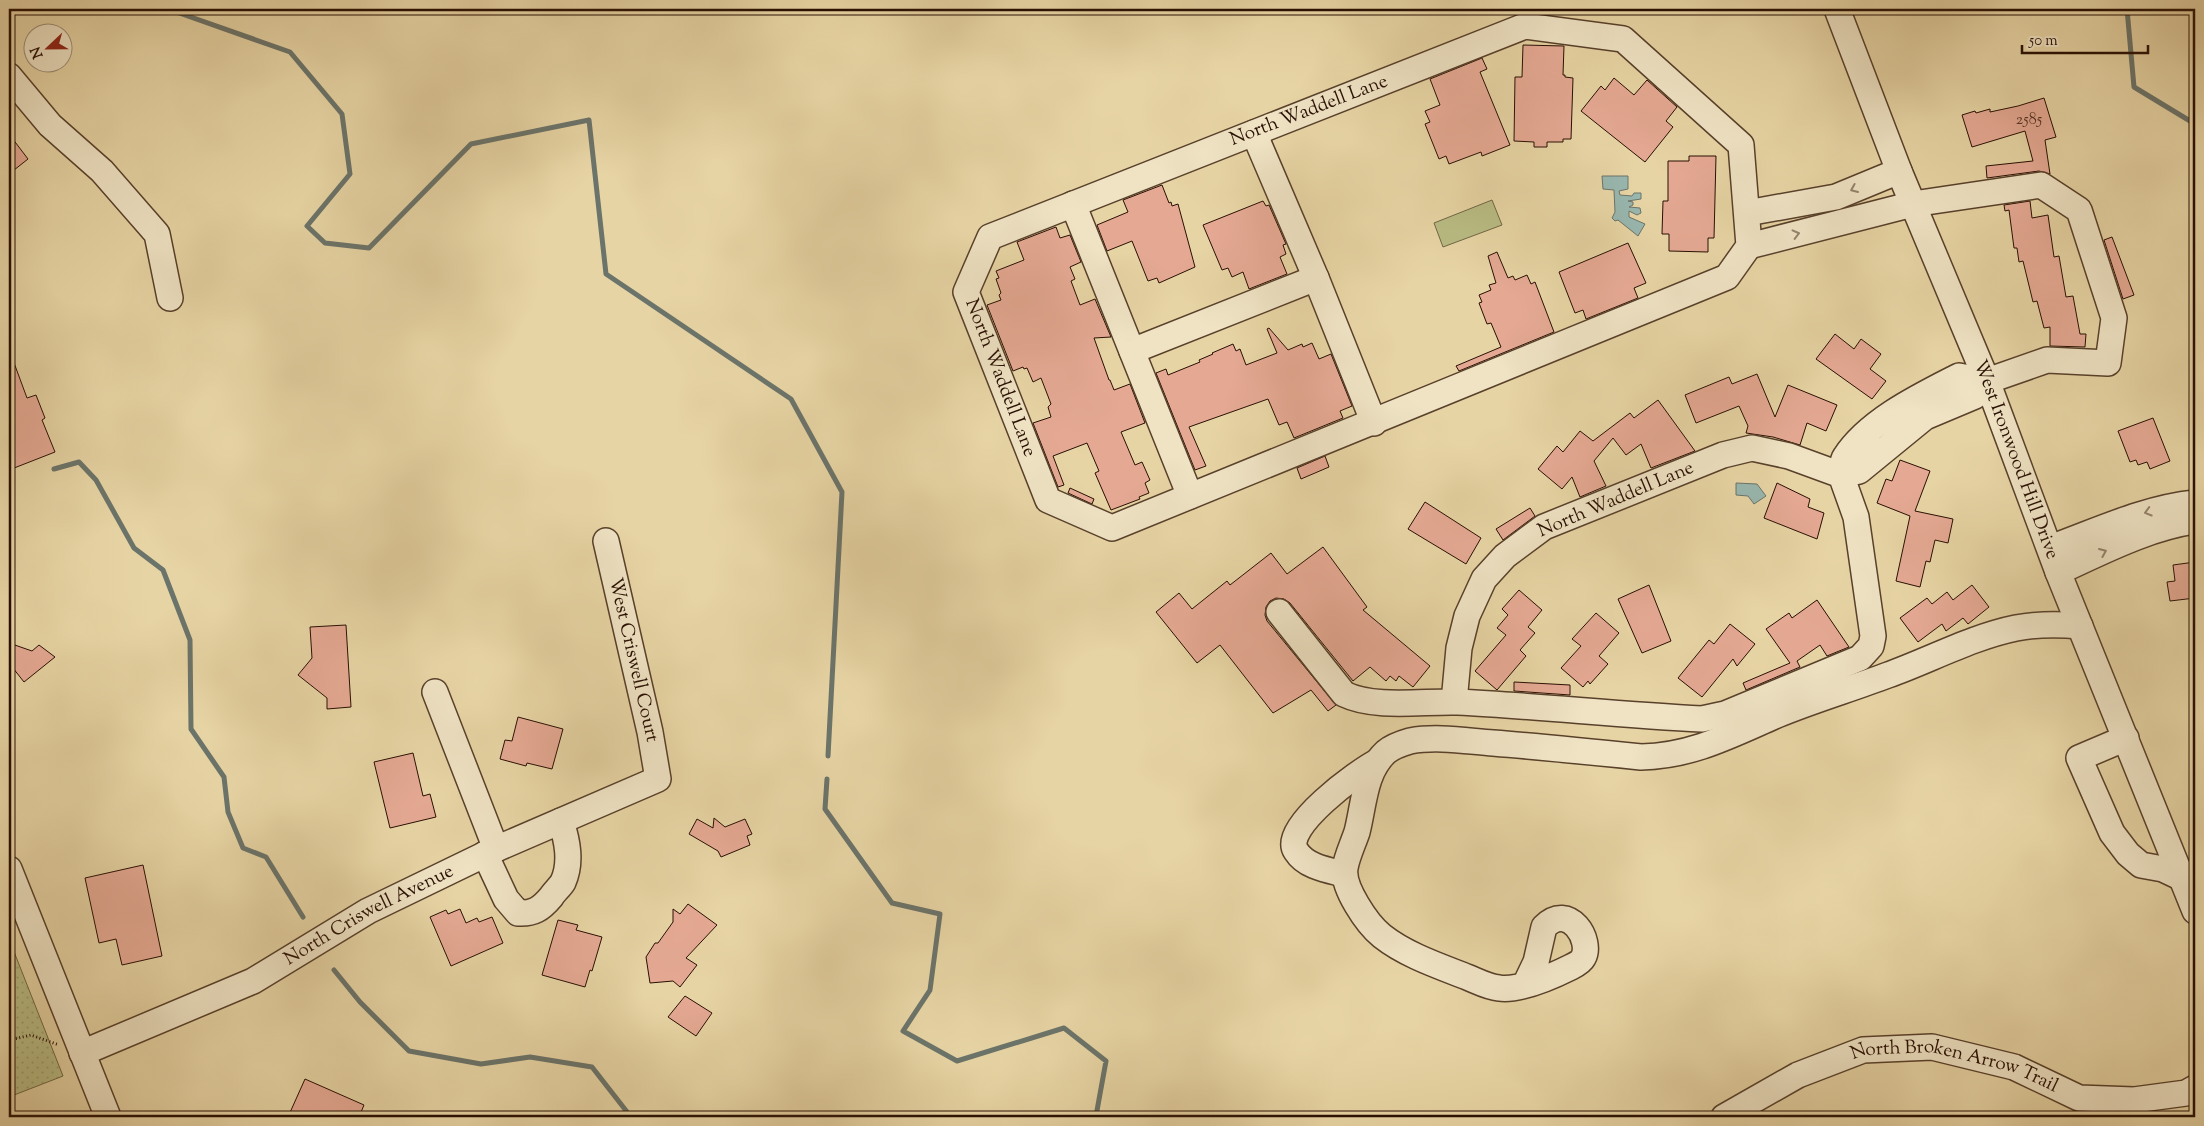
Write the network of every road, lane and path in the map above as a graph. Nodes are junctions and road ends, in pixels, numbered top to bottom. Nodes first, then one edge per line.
1 (1837, 9) edge
2 (9, 76) edge
3 (1254, 133) junction
4 (1899, 171) junction
5 (1073, 204) junction
6 (1913, 204) junction
7 (1747, 213) junction
8 (1749, 246) junction
9 (1316, 278) junction
10 (170, 298) dead end
11 (1132, 351) junction
12 (1987, 381) junction
13 (1374, 423) junction
14 (1834, 474) junction
15 (1190, 496) junction
16 (2195, 503) edge
17 (2195, 522) edge
18 (606, 541) dead end
19 (2050, 548) junction
20 (2058, 572) junction
21 (1279, 612) dead end
22 (2080, 626) junction
23 (436, 692) dead end
24 (1454, 702) junction
25 (2126, 738) junction
26 (1378, 762) junction
27 (658, 780) joint
28 (561, 821) junction
29 (490, 851) junction
30 (9, 869) edge
31 (1344, 874) junction
32 (2188, 875) edge
33 (2195, 911) edge
34 (1525, 985) dead end
35 (9, 1040) edge
36 (81, 1049) junction
37 (2195, 1088) edge
38 (2121, 1109) edge
39 (108, 1117) edge
40 (1724, 1117) edge

1 - 4 street, West Ironwood Hill Drive
2 - 10 street
3 - 5 street, North Waddell Lane
3 - 7 street, North Waddell Lane
3 - 9 street
4 - 6 street, West Ironwood Hill Drive
4 -> 7 street
5 - 11 street
5 - 15 street, North Waddell Lane
8 -> 6 street
6 - 12 street, West Ironwood Hill Drive
6 - 12 street
7 - 8 street, North Waddell Lane
8 - 13 street, North Waddell Lane
9 - 11 street
9 - 13 street
11 - 15 street
12 - 14 street
12 - 19 street, West Ironwood Hill Drive
13 - 15 street, North Waddell Lane
14 - 24 street, North Waddell Lane
14 - 24 street
16 -> 19 street
20 -> 17 street
18 - 27 street, West Criswell Court
19 - 20 street, West Ironwood Hill Drive
20 - 22 street, West Ironwood Hill Drive
21 - 24 street
22 - 25 street, West Ironwood Hill Drive
22 - 26 street
23 - 29 street
25 - 32 street, West Ironwood Hill Drive
25 - 32 street
26 - 31 street
26 - 31 street
27 - 28 street, North Criswell Avenue
28 - 29 street, North Criswell Avenue
28 - 29 street
29 - 36 street, North Criswell Avenue
30 - 36 street
31 - 34 street
32 - 33 street, West Ironwood Hill Drive
35 - 36 path
36 - 39 street
37 - 38 street, North Broken Arrow Trail
38 - 40 street, North Broken Arrow Trail

